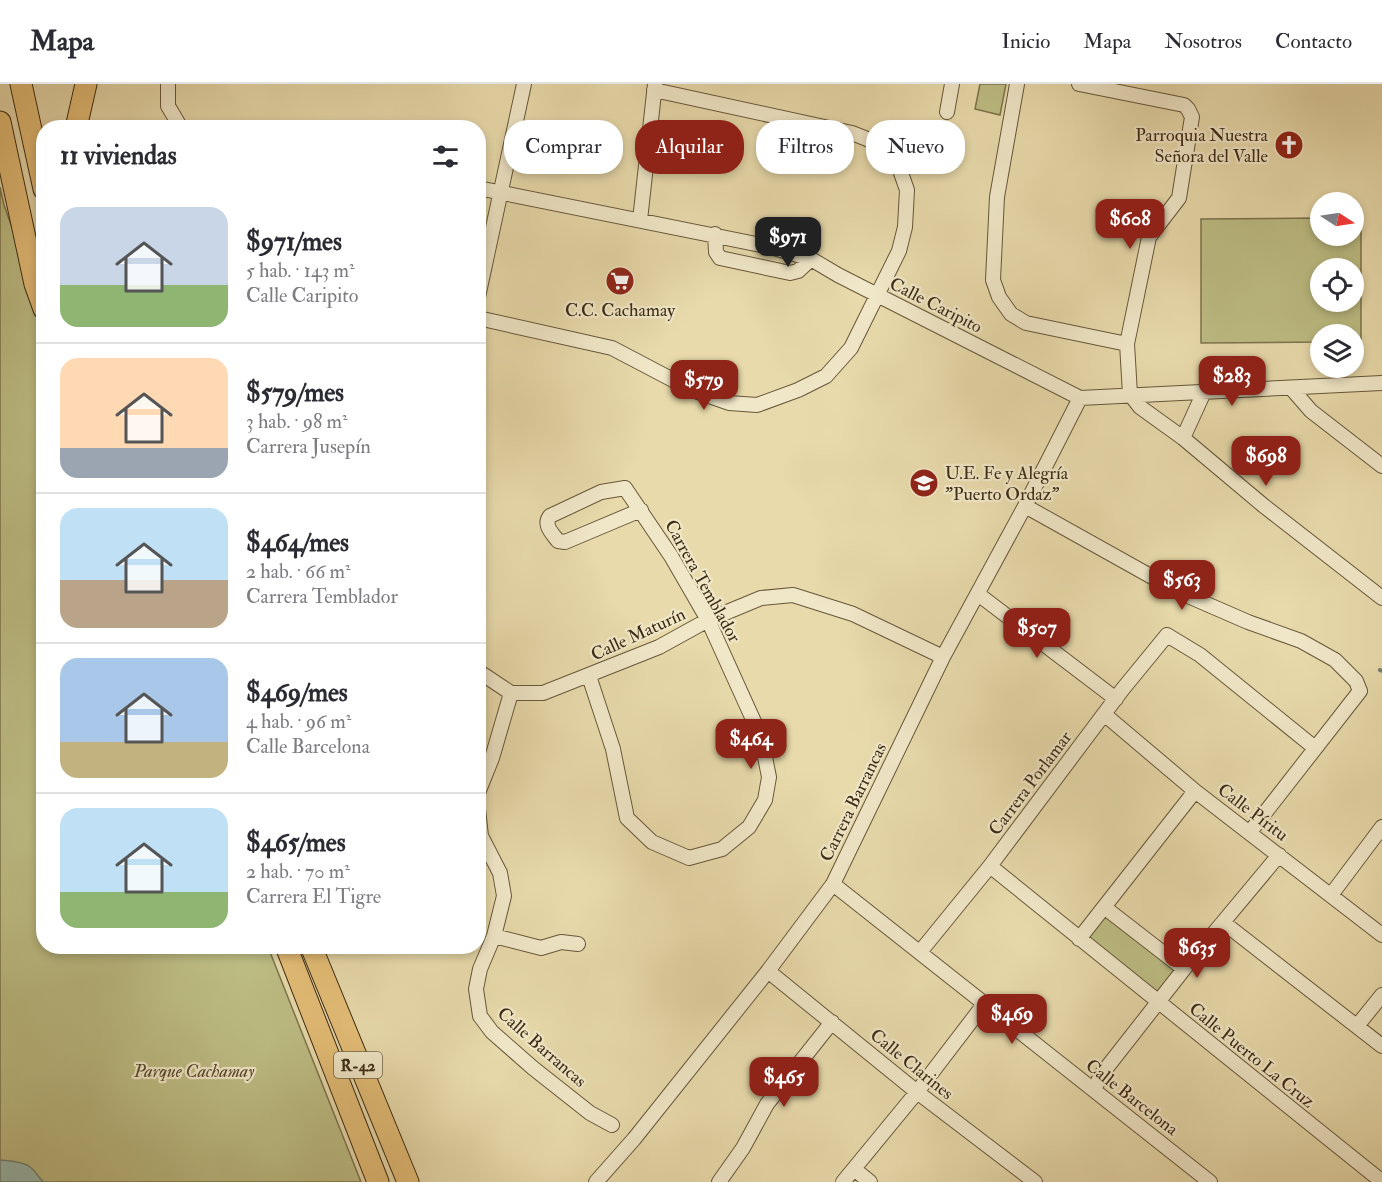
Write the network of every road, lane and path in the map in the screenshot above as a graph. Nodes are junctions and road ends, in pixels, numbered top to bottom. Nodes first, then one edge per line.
1 (21, 84) edge
2 (86, 84) edge
3 (168, 84) edge
4 (524, 84) edge
5 (952, 84) edge
6 (1017, 84) edge
7 (1079, 84) edge
8 (655, 87) edge
9 (947, 112) dead end
10 (78, 120) edge
11 (176, 120) edge
12 (0, 122) edge
13 (36, 152) edge
14 (486, 190) edge
15 (500, 193) junction
16 (640, 220) junction
17 (716, 234) junction
18 (486, 259) edge
19 (811, 259) junction
20 (36, 287) edge
21 (878, 295) junction
22 (486, 320) edge
23 (1127, 344) junction
24 (1382, 383) edge
25 (1291, 388) junction
26 (1204, 392) junction
27 (1130, 394) junction
28 (1080, 398) junction
29 (1183, 438) junction
30 (1382, 466) edge
31 (1025, 506) junction
32 (640, 510) junction
33 (978, 594) junction
34 (1382, 598) edge
35 (708, 620) junction
36 (943, 657) junction
37 (486, 676) edge
38 (589, 676) junction
39 (511, 693) junction
40 (1116, 699) junction
41 (1104, 714) junction
42 (1315, 748) junction
43 (486, 772) edge
44 (1195, 790) junction
45 (1382, 827) edge
46 (1250, 832) junction
47 (486, 846) edge
48 (1279, 855) junction
49 (990, 866) junction
50 (833, 884) junction
51 (1331, 895) junction
52 (1104, 908) junction
53 (1224, 923) junction
54 (1382, 935) edge
55 (494, 936) junction
56 (1079, 939) junction
57 (578, 944) dead end
58 (920, 952) junction
59 (289, 954) edge
60 (314, 954) edge
61 (1184, 969) junction
62 (768, 971) junction
63 (1382, 995) edge
64 (985, 1003) junction
65 (1158, 1003) junction
66 (832, 1022) junction
67 (1358, 1026) junction
68 (1382, 1046) edge
69 (1094, 1090) junction
70 (917, 1092) junction
71 (612, 1125) dead end
72 (854, 1168) junction
73 (1380, 1180) edge
74 (378, 1182) edge
75 (408, 1182) edge
76 (596, 1182) edge
77 (719, 1182) edge
78 (843, 1182) edge
79 (870, 1182) edge
80 (1035, 1182) edge
81 (1210, 1182) edge

1 - 13 main road
2 - 10 main road
3 - 11 street
4 - 15 street
5 - 9 street
6 - 23 street
7 - 23 street
8 - 16 street
8 - 21 street
12 - 20 main road
14 - 15 street, Calle Caripito
15 - 16 street, Calle Caripito
15 - 18 street
16 - 17 street, Calle Caripito
17 - 19 street, Calle Caripito
17 - 19 street
19 - 21 street, Calle Caripito
21 - 22 street
21 - 28 street, Calle Caripito
23 - 27 street
24 - 25 street
25 - 26 street
25 - 30 street
26 - 27 street
26 - 29 street
27 - 28 street
27 - 29 street
28 - 31 street, Carrera Barrancas
29 - 34 street
31 - 33 street, Carrera Barrancas
31 - 42 street
32 - 32 street, Carrera Temblador
32 - 35 street, Carrera Temblador
33 - 36 street, Carrera Barrancas
33 - 40 street
35 - 36 street, Calle Maturín
35 - 38 street, Calle Maturín
35 - 38 street, Carrera Temblador
36 - 50 street, Carrera Barrancas
37 - 39 street
38 - 39 street, Calle Maturín
39 - 43 street
40 - 41 street, Carrera Porlamar
40 - 42 street, Carrera Porlamar
41 - 44 street, Calle Píritu
41 - 49 street, Carrera Porlamar
42 - 46 street
44 - 46 street, Calle Píritu
44 - 52 street
45 - 51 street
46 - 48 street, Calle Píritu
47 - 55 street, Calle Barrancas
48 - 51 street, Calle Píritu
48 - 53 street
49 - 56 street, Calle Puerto La Cruz
49 - 58 street, Carrera Porlamar
50 - 58 street, Calle Barcelona
50 - 62 street, Carrera Barrancas
51 - 54 street, Calle Píritu
52 - 56 street
52 - 61 street
53 - 61 street
53 - 67 street
55 - 57 street
55 - 71 street, Calle Barrancas
56 - 65 street, Calle Puerto La Cruz
58 - 64 street, Calle Barcelona
59 - 74 main road, R-42
60 - 75 main road, R-42
61 - 65 street
62 - 66 street, Calle Clarines
62 - 76 street, Carrera Barrancas
63 - 67 street
64 - 69 street, Calle Barcelona
64 - 70 street
65 - 69 street
65 - 73 street, Calle Puerto La Cruz
66 - 70 street, Calle Clarines
66 - 77 street
67 - 68 street
69 - 81 street, Calle Barcelona
70 - 72 street
70 - 80 street, Calle Clarines
72 - 78 street
72 - 79 street

